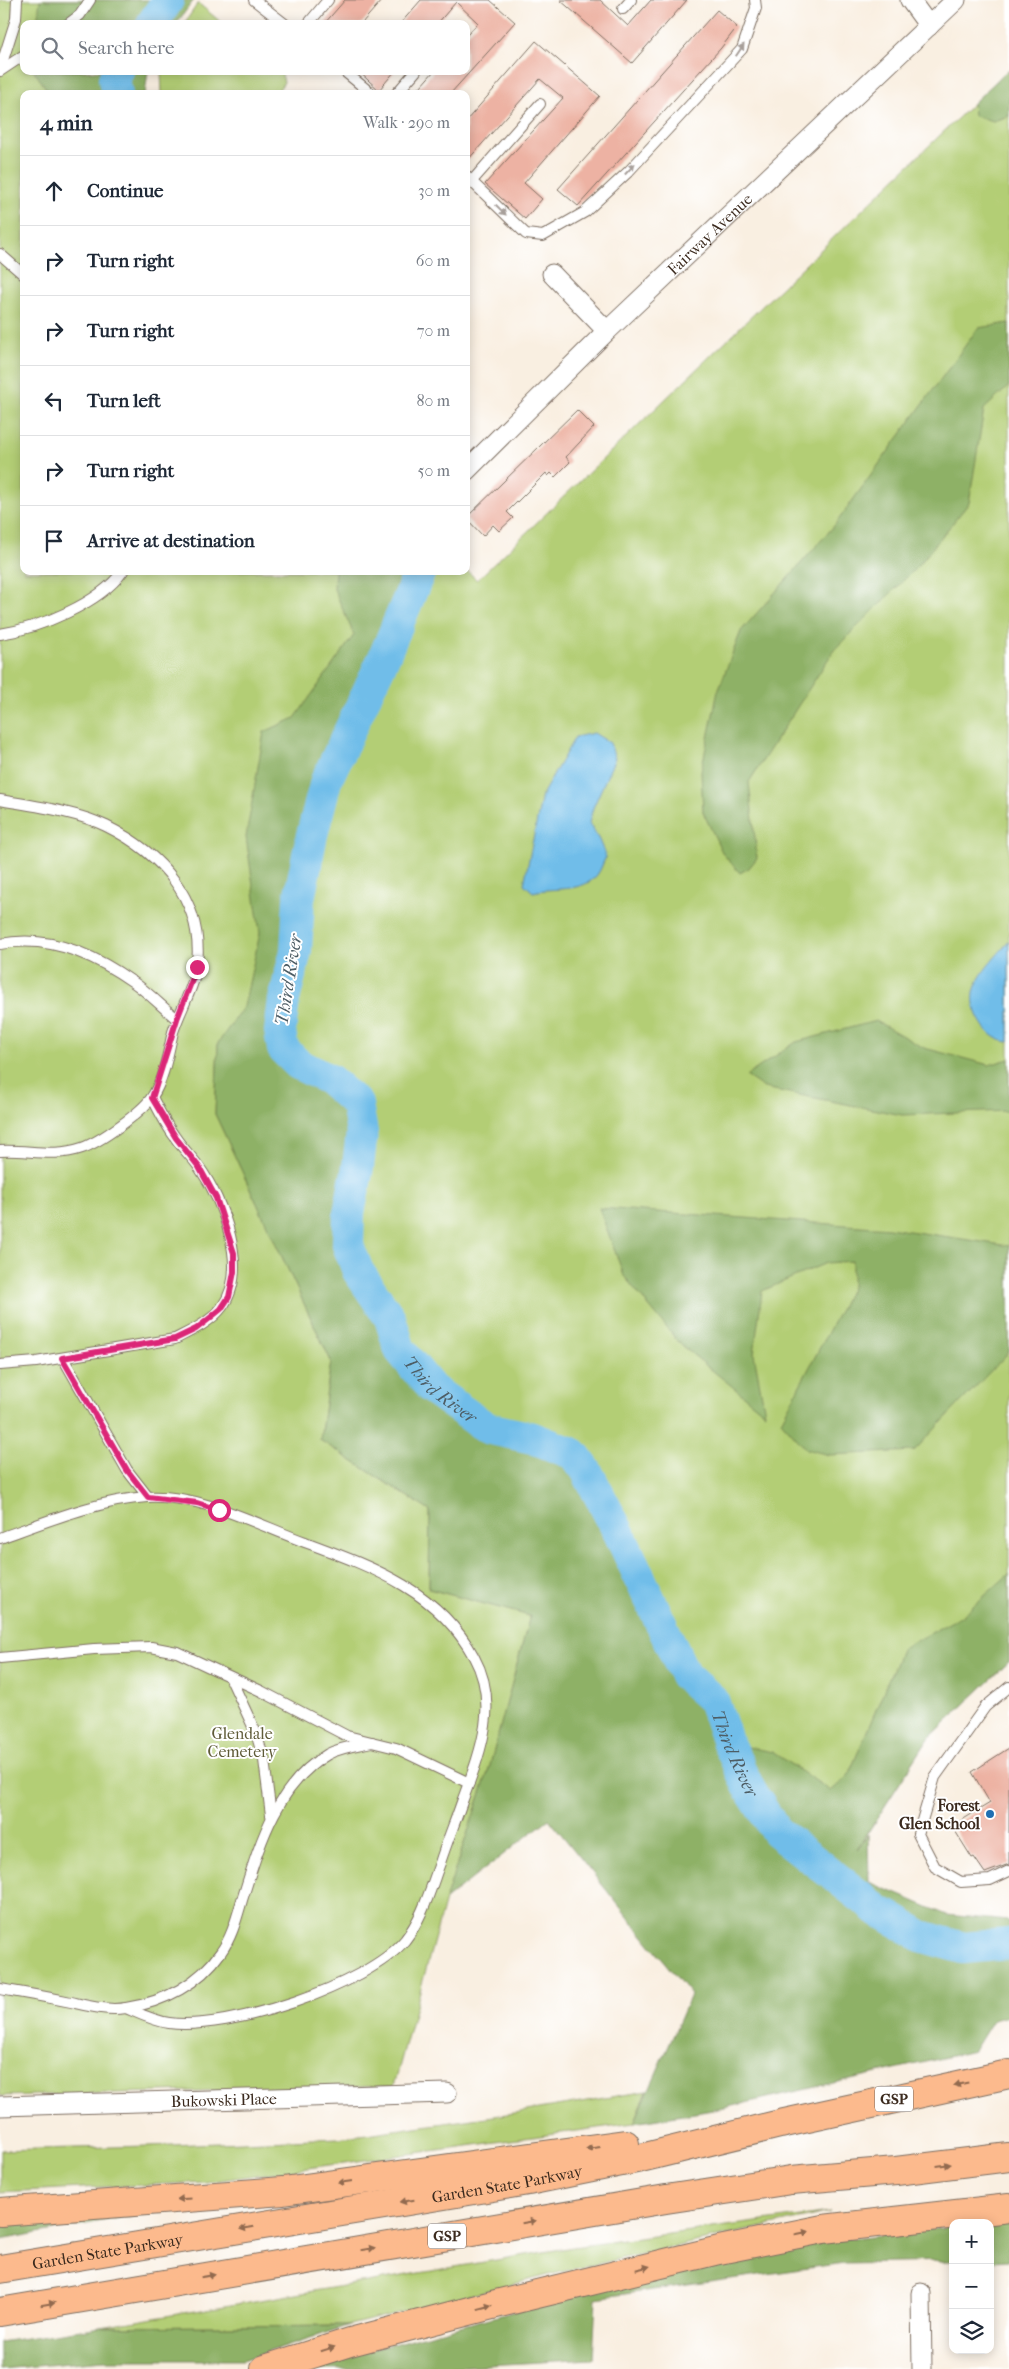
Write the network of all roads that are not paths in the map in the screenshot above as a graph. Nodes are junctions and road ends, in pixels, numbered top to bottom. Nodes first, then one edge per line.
1 (17, 0) edge
2 (90, 0) edge
3 (254, 0) edge
4 (328, 0) edge
5 (631, 0) edge
6 (755, 0) edge
7 (910, 0) edge
8 (956, 0) edge
9 (623, 9) dead end
10 (73, 20) edge
11 (279, 20) edge
12 (311, 20) edge
13 (929, 26) junction
14 (20, 58) edge
15 (0, 62) edge
16 (0, 71) edge
17 (349, 75) edge
18 (413, 75) edge
19 (367, 90) edge
20 (399, 90) edge
21 (540, 104) dead end
22 (470, 177) edge
23 (470, 179) edge
24 (0, 254) edge
25 (20, 272) edge
26 (552, 274) dead end
27 (607, 331) junction
28 (470, 468) edge
29 (118, 575) edge
30 (0, 634) edge
31 (0, 800) edge
32 (0, 944) edge
33 (177, 1019) junction
34 (152, 1098) junction
35 (0, 1151) edge
36 (62, 1358) junction
37 (0, 1365) edge
38 (148, 1497) junction
39 (0, 1538) edge
40 (2, 1656) edge
41 (230, 1676) junction
42 (1009, 1687) edge
43 (372, 1742) junction
44 (469, 1782) junction
45 (271, 1816) junction
46 (1009, 1871) edge
47 (0, 1989) edge
48 (126, 2008) junction
49 (1009, 2074) edge
50 (447, 2093) dead end
51 (0, 2106) edge
52 (780, 2124) junction
53 (1009, 2157) edge
54 (1009, 2208) edge
55 (0, 2212) edge
56 (0, 2269) edge
57 (921, 2293) dead end
58 (0, 2312) edge
59 (265, 2369) edge
60 (922, 2369) edge

1 - 15 lane
2 - 10 lane
3 - 11 lane
4 - 12 lane
5 - 9 lane
23 -> 6 lane
7 - 13 street
8 - 13 street, Fairway Avenue
13 - 27 street, Fairway Avenue
14 - 16 lane
17 - 19 lane
18 - 20 lane
21 - 22 lane
24 - 25 lane
26 - 27 street
27 - 28 street, Fairway Avenue
29 - 30 lane
31 - 33 lane
32 - 33 lane
33 - 34 lane
34 - 35 lane
34 - 36 lane
36 - 37 lane
36 - 38 lane
38 - 39 lane
38 - 44 lane
40 - 41 lane
41 - 43 lane
41 - 45 lane
42 - 46 lane
43 - 44 lane
43 - 45 lane
44 - 48 lane
45 - 48 lane
47 - 48 lane
49 -> 52 highway, Garden State Parkway / GSP
50 - 51 street, Bukowski Place
52 -> 55 highway
52 -> 56 highway, Garden State Parkway / GSP
58 -> 53 highway, GSP
59 -> 54 highway
57 - 60 street

